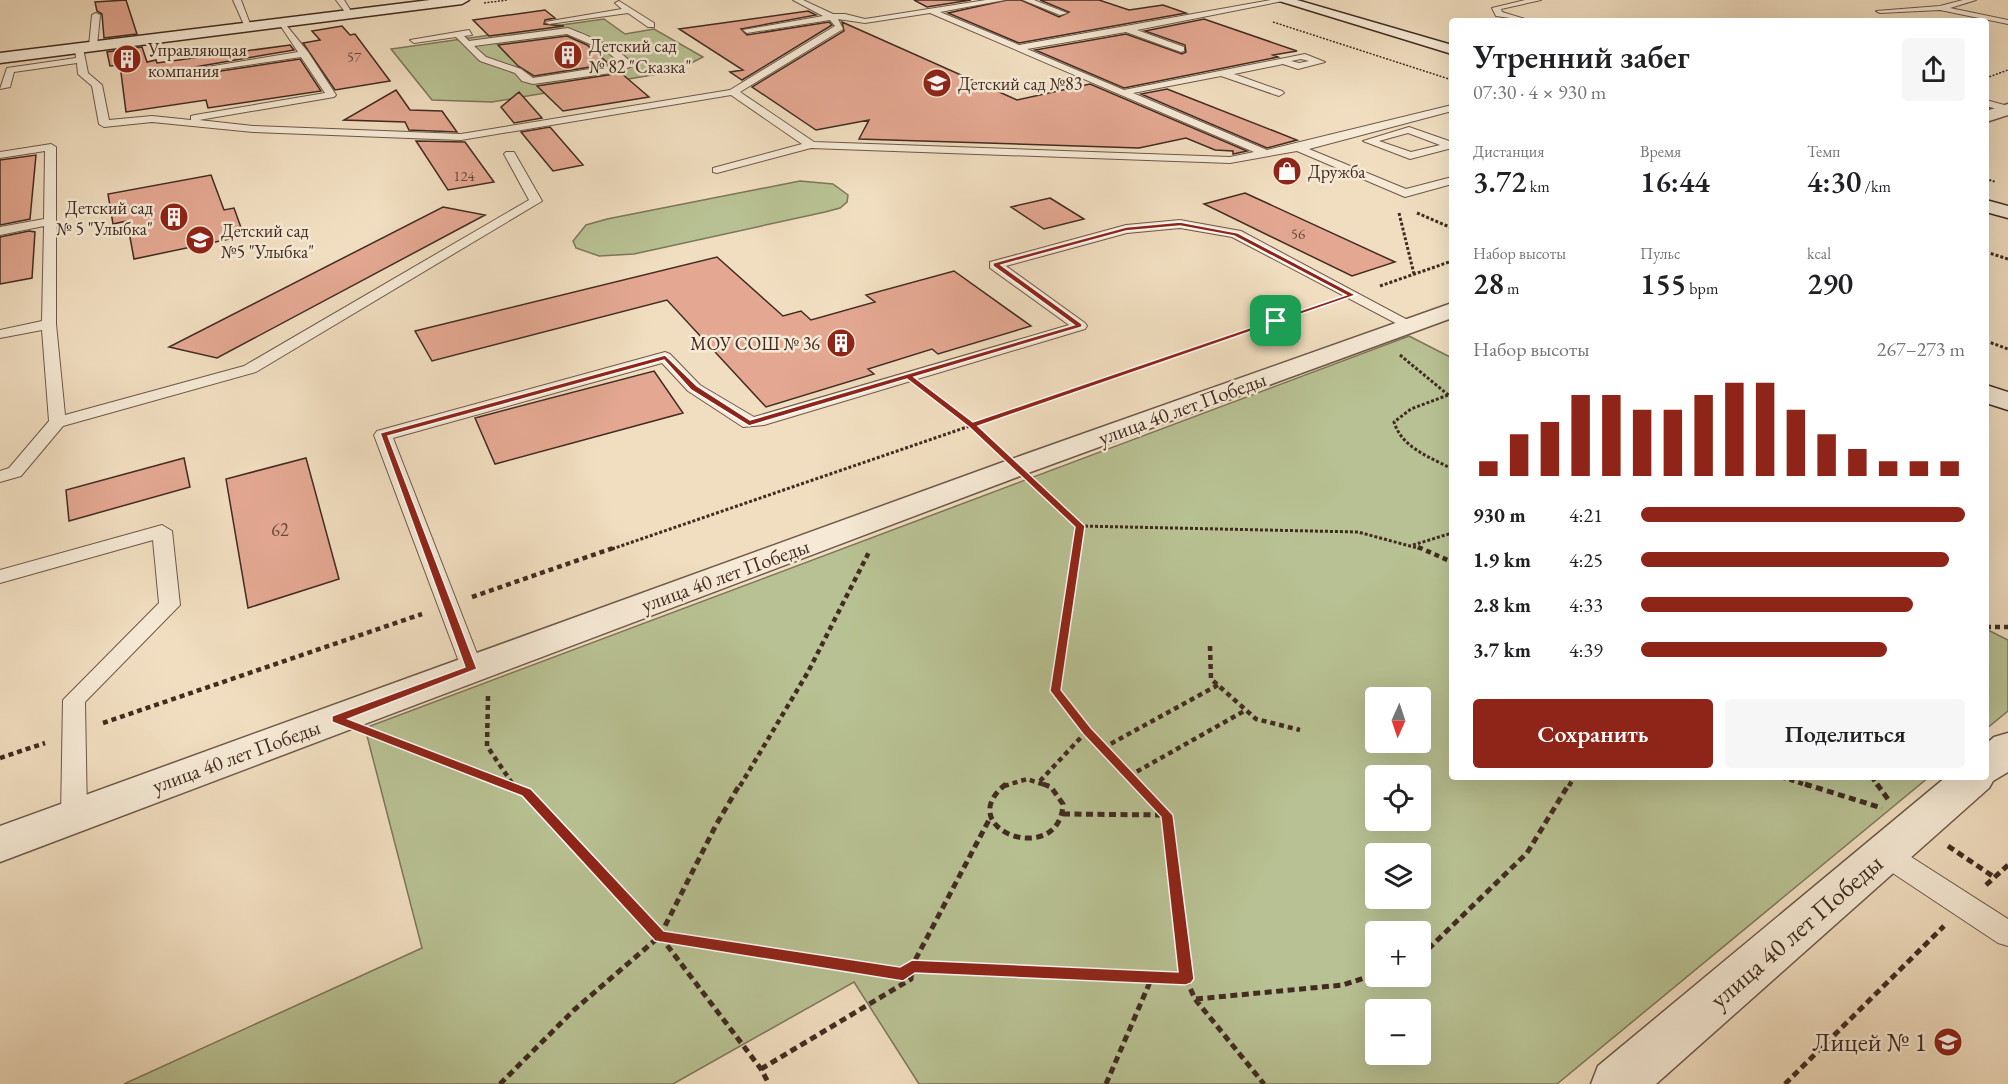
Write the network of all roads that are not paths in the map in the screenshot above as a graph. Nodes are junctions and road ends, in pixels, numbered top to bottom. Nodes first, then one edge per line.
1 (237, 0) edge
2 (340, 0) edge
3 (462, 0) edge
4 (614, 0) edge
5 (797, 0) edge
6 (1001, 0) edge
7 (1027, 0) edge
8 (1284, 0) edge
9 (1537, 0) edge
10 (1964, 1) edge
11 (1940, 8) junction
12 (629, 10) junction
13 (931, 11) junction
14 (1880, 11) dead end
15 (1063, 13) dead end
16 (351, 14) junction
17 (96, 15) dead end
18 (832, 17) junction
19 (1516, 18) edge
20 (1989, 18) edge
21 (1989, 18) edge
22 (282, 22) junction
23 (2008, 22) edge
24 (537, 23) dead end
25 (651, 25) dead end
26 (249, 27) junction
27 (1126, 29) junction
28 (747, 30) dead end
29 (480, 31) dead end
30 (457, 34) junction
31 (414, 40) dead end
32 (468, 44) junction
33 (1017, 48) junction
34 (1181, 49) dead end
35 (1449, 49) edge
36 (84, 52) junction
37 (305, 54) junction
38 (0, 58) edge
39 (1285, 61) dead end
40 (194, 70) dead end
41 (1222, 73) junction
42 (0, 86) edge
43 (733, 92) junction
44 (1121, 93) junction
45 (1285, 98) dead end
46 (1989, 105) edge
47 (1449, 109) edge
48 (2008, 109) edge
49 (1989, 116) edge
50 (174, 121) junction
51 (1449, 121) edge
52 (1387, 125) junction
53 (1402, 131) junction
54 (1449, 133) edge
55 (1449, 144) edge
56 (811, 145) junction
57 (1449, 146) edge
58 (1298, 148) junction
59 (510, 154) dead end
60 (1267, 154) junction
61 (0, 155) edge
62 (717, 170) dead end
63 (1449, 181) edge
64 (1989, 207) edge
65 (2008, 212) edge
66 (52, 221) junction
67 (0, 231) edge
68 (1449, 311) edge
69 (48, 324) junction
70 (1410, 325) junction
71 (0, 334) edge
72 (1989, 394) edge
73 (2008, 402) edge
74 (57, 422) junction
75 (0, 477) edge
76 (0, 577) edge
77 (480, 666) junction
78 (2008, 748) edge
79 (1989, 764) edge
80 (1969, 780) edge
81 (74, 816) junction
82 (1886, 832) junction
83 (0, 844) edge
84 (2008, 934) edge
85 (1617, 1084) edge

1 - 26 lane
2 - 16 lane
3 - 16 street
4 - 12 lane
5 - 18 lane
6 - 13 lane
7 - 15 lane
8 - 27 lane
8 - 35 street
9 - 19 lane
10 - 11 lane
11 - 14 lane
11 - 21 lane
12 - 24 lane
12 - 25 lane
13 - 18 lane
13 - 33 lane
16 - 22 street
17 - 36 lane
18 - 28 lane
18 - 43 lane
20 - 23 lane
22 - 26 street
22 - 37 lane
26 - 36 street
27 - 33 lane
27 - 34 lane
29 - 30 lane
30 - 31 lane
30 - 32 lane
32 - 32 lane
33 - 44 lane
36 - 38 street
36 - 42 lane
36 - 50 lane
37 - 40 lane
37 - 50 lane
39 - 41 lane
41 - 44 lane
41 - 45 lane
43 - 50 lane
43 - 56 lane
44 - 60 lane
46 - 48 lane
47 - 52 lane
48 - 49 street
51 - 54 lane
52 - 53 lane
52 - 58 lane
53 - 55 lane
53 - 57 lane
56 - 60 lane
56 - 62 lane
58 - 60 lane
58 - 63 lane
59 - 74 lane
61 - 66 lane
64 - 65 street
66 - 67 lane
66 - 69 lane
68 - 70 street, улица 40 лет Победы
69 - 71 lane
69 - 74 lane
70 - 77 street, улица 40 лет Победы
70 - 77 lane
72 - 73 street
74 - 75 lane
76 - 81 lane
77 - 81 street, улица 40 лет Победы
78 - 79 street
80 - 82 street, улица 40 лет Победы
81 - 83 street, улица 40 лет Победы
82 - 84 lane
82 - 85 street, улица 40 лет Победы

